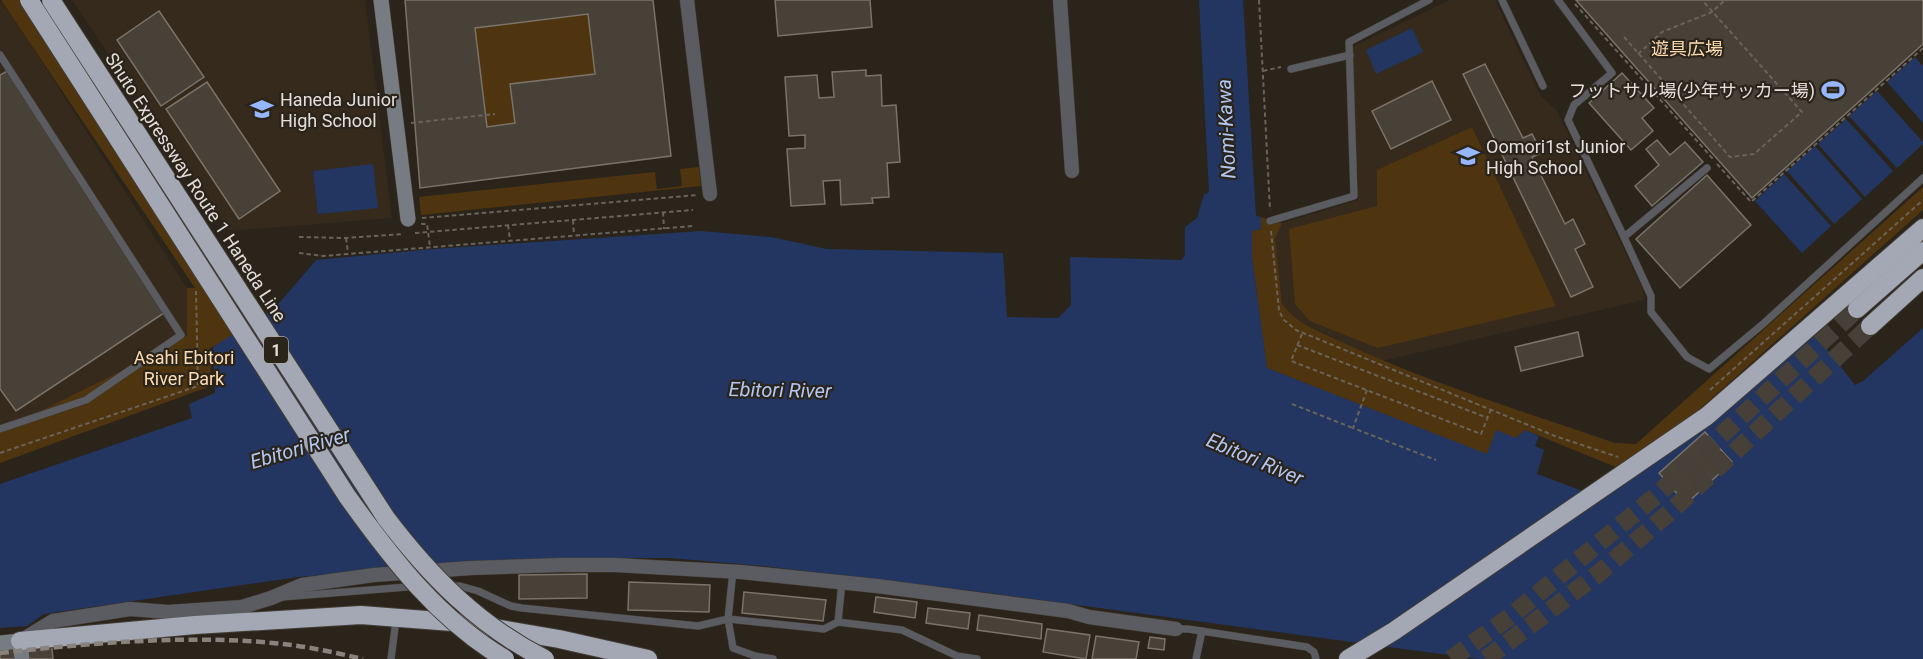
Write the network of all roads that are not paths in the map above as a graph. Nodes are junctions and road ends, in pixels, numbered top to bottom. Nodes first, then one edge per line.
1 (29, 0) edge
2 (51, 0) edge
3 (381, 0) edge
4 (687, 0) edge
5 (1060, 0) edge
6 (1429, 0) edge
7 (1502, 0) edge
8 (1558, 0) edge
9 (0, 55) edge
10 (1350, 55) junction
11 (1291, 69) road end
12 (1543, 86) dead end
13 (1707, 168) dead end
14 (1072, 171) dead end
15 (1923, 178) edge
16 (710, 194) road end
17 (408, 219) road end
18 (1270, 221) road end
19 (1923, 228) edge
20 (1624, 237) junction
21 (1923, 251) edge
22 (1923, 278) edge
23 (1857, 309) tunnel mouth
24 (1870, 326) tunnel mouth
25 (0, 429) edge
26 (733, 571) junction
27 (842, 582) junction
28 (271, 598) junction
29 (397, 617) junction
30 (728, 619) junction
31 (838, 622) junction
32 (1176, 629) joint
33 (1202, 631) junction
34 (0, 643) edge
35 (21, 650) edge
36 (643, 658) edge
37 (391, 659) edge
38 (506, 659) edge
39 (545, 659) edge
40 (657, 659) edge
41 (773, 659) edge
42 (977, 659) edge
43 (1196, 659) edge
44 (1316, 659) edge
45 (1348, 659) edge

1 - 38 highway, 1, bridge
2 - 39 highway, Shuto Expressway Route 1 Haneda Line / 1, bridge
3 - 17 street
4 - 16 street
5 - 14 street
6 - 10 lane
7 - 12 lane
8 - 20 lane
9 - 25 lane
10 - 11 lane
10 - 18 lane
13 - 20 lane
15 - 20 lane
19 - 45 highway
21 - 23 highway
22 - 24 highway
26 - 27 street
26 - 28 street
26 - 30 lane
27 - 31 lane
27 - 32 street
28 - 30 lane
28 - 35 street
29 - 35 highway
29 - 36 highway
29 - 37 lane
30 - 31 lane
30 - 41 lane
31 - 42 lane
32 - 33 lane
33 - 43 lane
33 - 44 lane
34 - 35 street
36 - 40 highway

